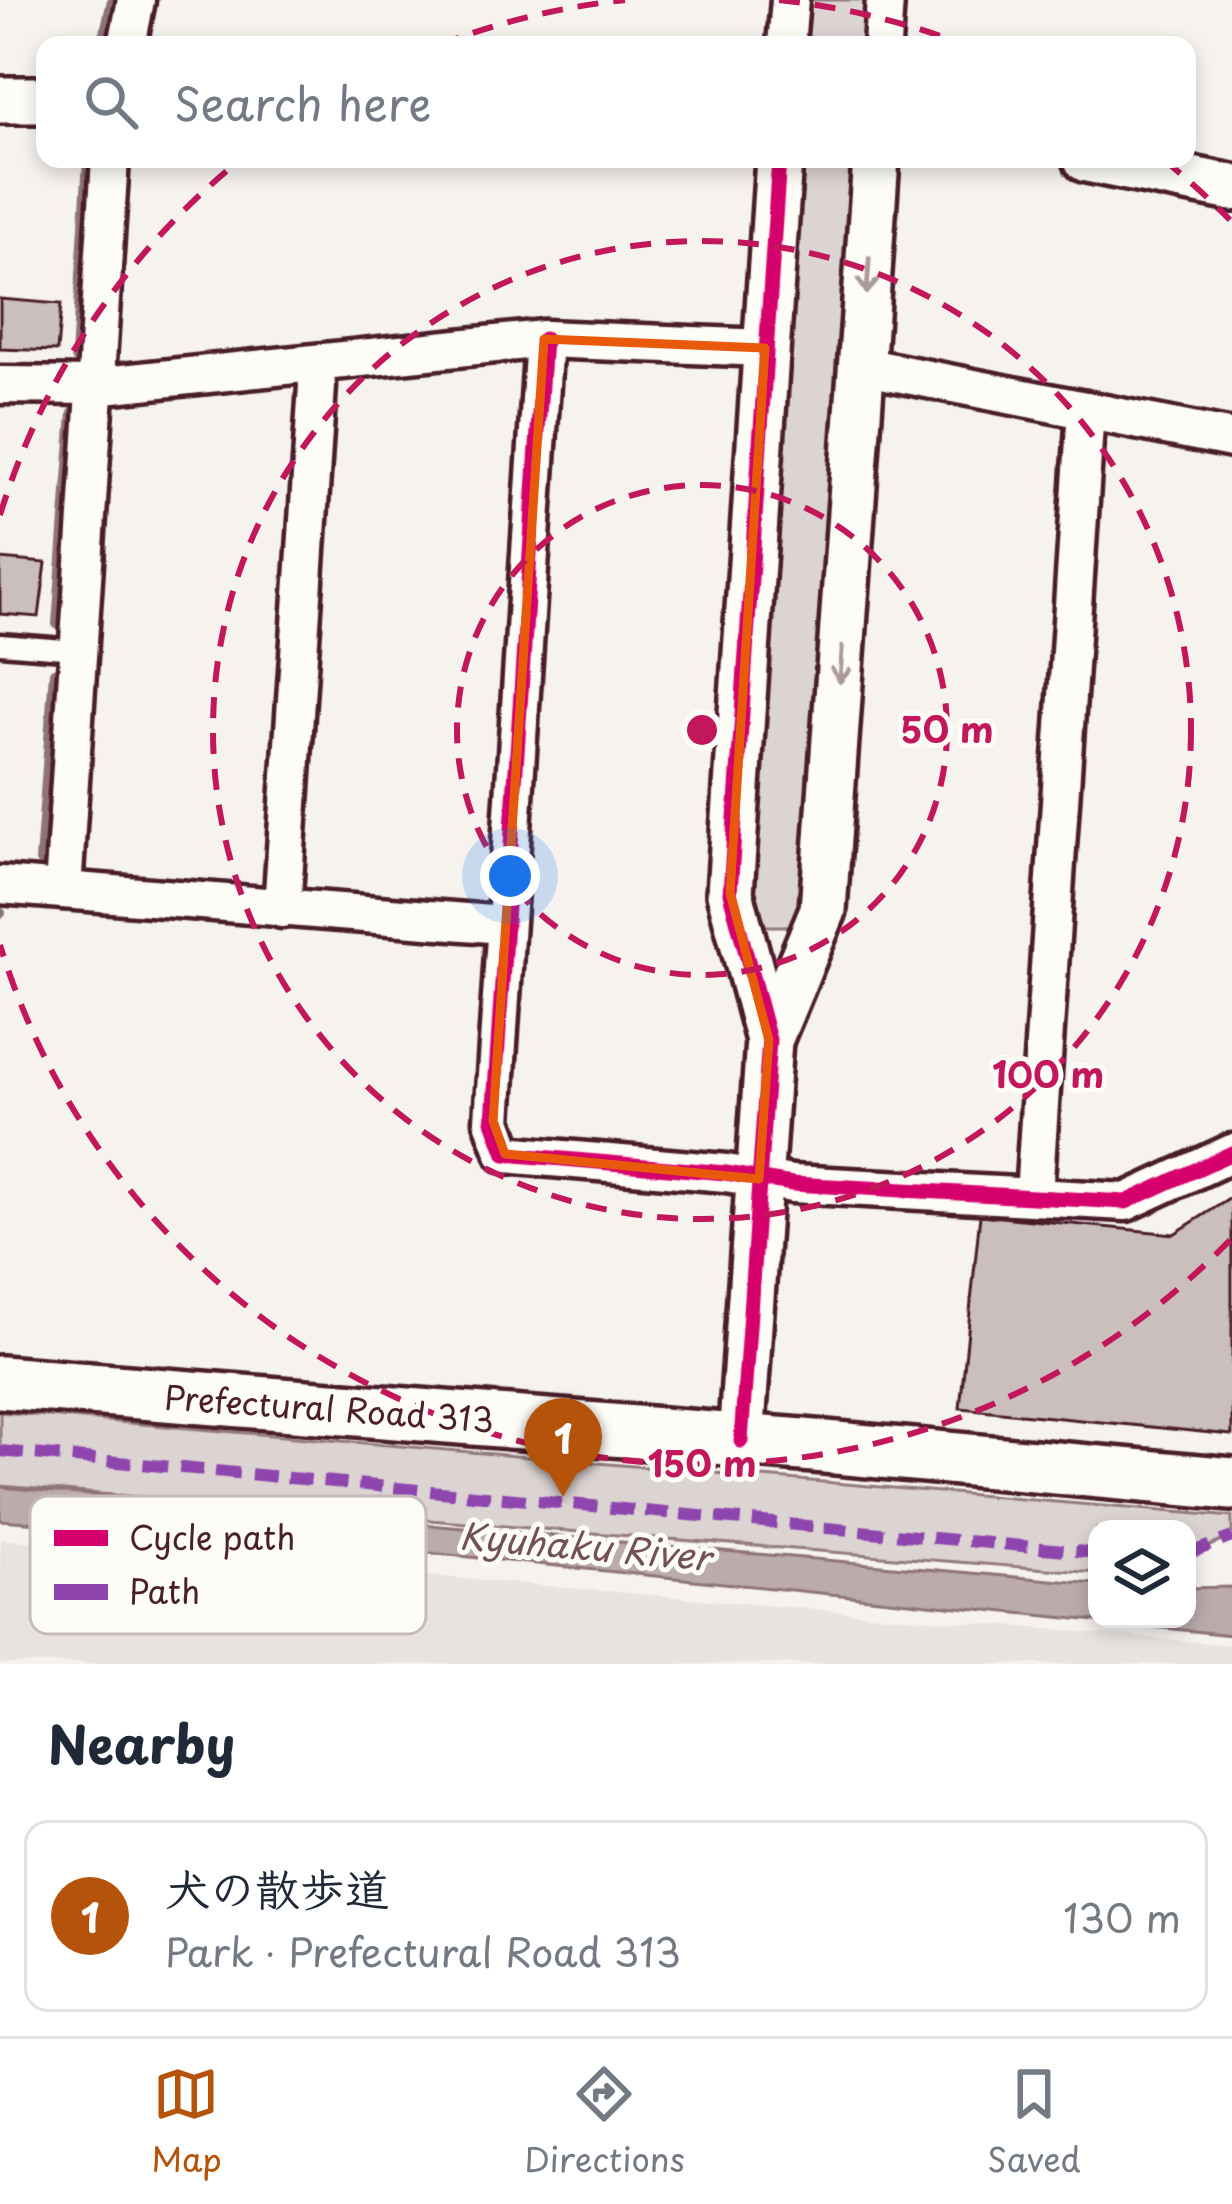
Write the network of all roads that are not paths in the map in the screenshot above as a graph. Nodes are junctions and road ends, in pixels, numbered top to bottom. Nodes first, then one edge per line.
1 (136, 0) edge
2 (790, 0) edge
3 (885, 0) edge
4 (129, 36) edge
5 (787, 36) edge
6 (883, 36) edge
7 (0, 100) edge
8 (36, 100) edge
9 (109, 168) edge
10 (778, 168) edge
11 (875, 168) edge
12 (1132, 168) edge
13 (1232, 188) edge
14 (544, 339) junction
15 (765, 348) junction
16 (315, 365) junction
17 (862, 366) junction
18 (0, 385) edge
19 (94, 386) junction
20 (1085, 410) junction
21 (1232, 439) edge
22 (0, 644) edge
23 (77, 650) junction
24 (0, 885) edge
25 (63, 890) junction
26 (282, 909) junction
27 (503, 925) junction
28 (769, 1040) junction
29 (1232, 1153) edge
30 (759, 1179) junction
31 (1034, 1195) junction
32 (0, 1382) edge
33 (741, 1441) junction
34 (1232, 1484) edge

1 - 4 street
2 - 5 street
3 - 6 street
7 - 8 street
9 - 19 street
10 - 15 street
11 -> 17 street
12 - 13 street
14 - 15 street
14 - 16 street
14 - 27 street
15 - 28 street
16 - 19 street
16 - 26 street
17 - 20 street
17 -> 28 street
18 - 19 street
19 - 23 street
20 - 21 street
20 - 31 street
22 - 23 lane
23 - 25 street
24 - 25 street
25 - 26 street
26 - 27 street
27 - 30 street
28 - 30 street
29 - 31 street
30 - 31 street
30 - 33 street
32 - 33 main road, Prefectural Road 313
33 - 34 main road, Prefectural Road 313

